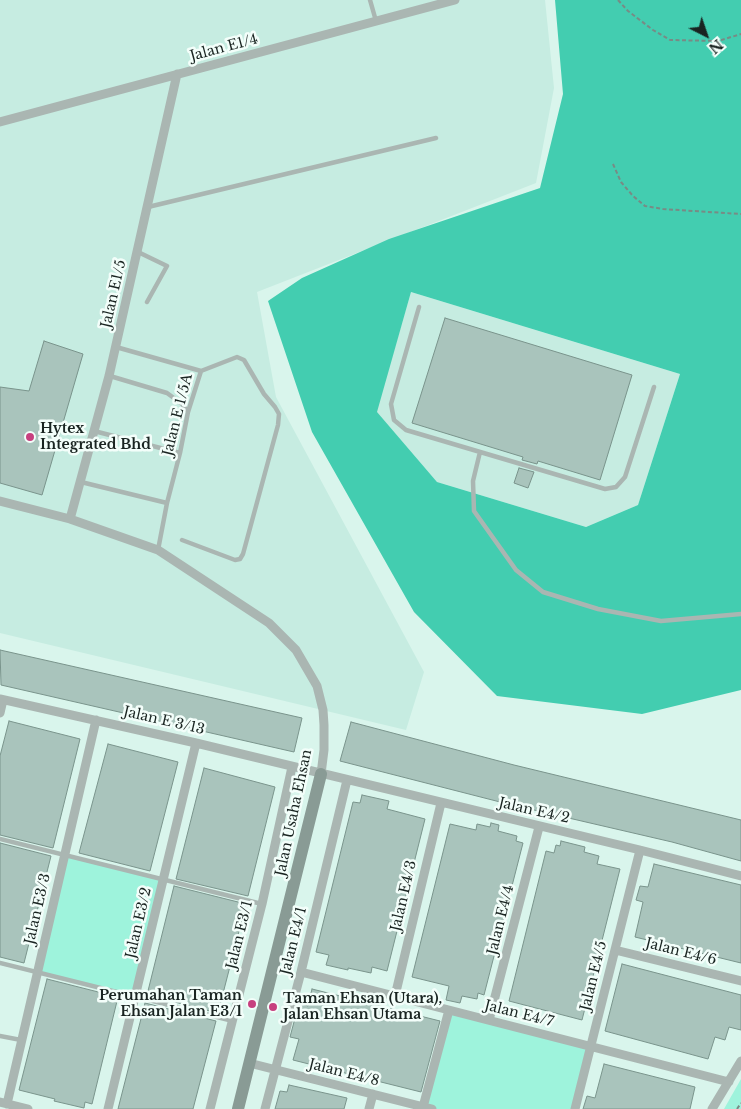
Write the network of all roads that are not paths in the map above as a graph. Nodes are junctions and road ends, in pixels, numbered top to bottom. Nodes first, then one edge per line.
1 (370, 0) edge
2 (455, 0) edge
3 (376, 21) junction
4 (177, 74) junction
5 (0, 122) edge
6 (436, 138) dead end
7 (148, 207) junction
8 (138, 252) junction
9 (147, 302) dead end
10 (420, 307) dead end
11 (116, 347) junction
12 (201, 371) junction
13 (109, 376) junction
14 (654, 386) dead end
15 (188, 412) junction
16 (94, 431) junction
17 (480, 452) junction
18 (180, 453) junction
19 (81, 482) junction
20 (0, 501) edge
21 (167, 502) junction
22 (70, 519) junction
23 (182, 540) dead end
24 (158, 550) junction
25 (741, 614) edge
26 (2, 699) edge
27 (0, 713) edge
28 (96, 720) junction
29 (196, 743) junction
30 (292, 767) junction
31 (321, 774) junction
32 (347, 780) junction
33 (441, 803) junction
34 (539, 827) junction
35 (0, 839) edge
36 (640, 850) junction
37 (65, 855) junction
38 (741, 876) edge
39 (163, 880) junction
40 (262, 904) junction
41 (615, 950) junction
42 (0, 963) edge
43 (37, 972) junction
44 (301, 972) junction
45 (741, 981) edge
46 (395, 996) junction
47 (135, 997) junction
48 (449, 1010) junction
49 (490, 1020) junction
50 (232, 1021) junction
51 (0, 1036) edge
52 (21, 1040) junction
53 (591, 1046) junction
54 (741, 1061) edge
55 (249, 1063) junction
56 (276, 1070) junction
57 (729, 1082) junction
58 (373, 1094) junction
59 (3, 1103) edge
60 (427, 1108) edge
61 (28, 1109) edge
62 (108, 1109) edge
63 (210, 1109) edge
64 (238, 1109) edge
65 (266, 1109) edge
66 (369, 1109) edge
67 (575, 1109) edge
68 (712, 1109) edge

1 - 3 lane
2 - 3 street, Jalan E1/4
3 - 4 street, Jalan E1/4
4 - 5 street, Jalan E1/4
4 - 7 street, Jalan E1/5
6 - 7 lane
7 - 8 street, Jalan E1/5
8 - 9 lane
8 - 11 street, Jalan E1/5
10 - 17 lane
11 - 12 lane, Jalan E 1/5A
11 - 13 street, Jalan E1/5
12 - 15 lane, Jalan E 1/5A
12 - 23 lane
13 - 15 lane
13 - 16 street, Jalan E1/5
14 - 17 lane
15 - 18 lane, Jalan E 1/5A
16 - 18 lane
16 - 19 street, Jalan E1/5
17 - 25 lane
18 - 21 lane, Jalan E 1/5A
19 - 21 lane
19 - 22 street, Jalan E1/5
20 - 22 street, Jalan Usaha Ehsan
21 - 24 lane, Jalan E 1/5A
22 - 24 street, Jalan Usaha Ehsan
24 - 31 street, Jalan Usaha Ehsan
26 - 27 street
26 - 28 street, Jalan E 3/13
28 - 29 street, Jalan E 3/13
28 - 37 street, Jalan E3/3
29 - 30 street, Jalan E 3/13
29 - 39 street, Jalan E3/2
30 - 31 street, Jalan E 3/13
30 - 40 street, Jalan E3/1
31 - 32 street, Jalan E4/2
31 - 55 street, Jalan Usaha Ehsan
32 - 33 street, Jalan E4/2
32 - 44 street, Jalan E4/1
33 - 34 street, Jalan E4/2
33 - 46 street, Jalan E4/3
34 - 36 street, Jalan E4/2
34 - 49 street, Jalan E4/4
35 - 37 lane
36 - 38 street, Jalan E4/2
36 - 41 street, Jalan E4/5
37 - 39 lane
37 - 43 street, Jalan E3/3
39 - 40 lane
39 - 47 street, Jalan E3/2
40 - 50 street, Jalan E3/1
41 - 45 street, Jalan E4/6
41 - 53 street, Jalan E4/5
42 - 43 lane
43 - 47 lane
43 - 52 street, Jalan E3/3
44 - 46 street, Jalan E4/7
44 - 56 street, Jalan E4/1
46 - 48 street, Jalan E4/7
47 - 50 lane
47 - 62 street, Jalan E3/2
48 - 49 street, Jalan E4/7
48 - 60 street
49 - 53 street, Jalan E4/7
50 - 63 street, Jalan E3/1
51 - 52 lane
52 - 59 street, Jalan E3/3
53 - 57 street, Jalan E4/7
53 - 67 street, Jalan E4/5
54 - 57 street
55 - 56 street, Jalan E4/8
55 - 64 street, Jalan Usaha Ehsan
56 - 58 street, Jalan E4/8
56 - 65 street, Jalan E4/1
57 - 68 street
58 - 60 street, Jalan E4/8
58 - 66 street
59 - 61 street

